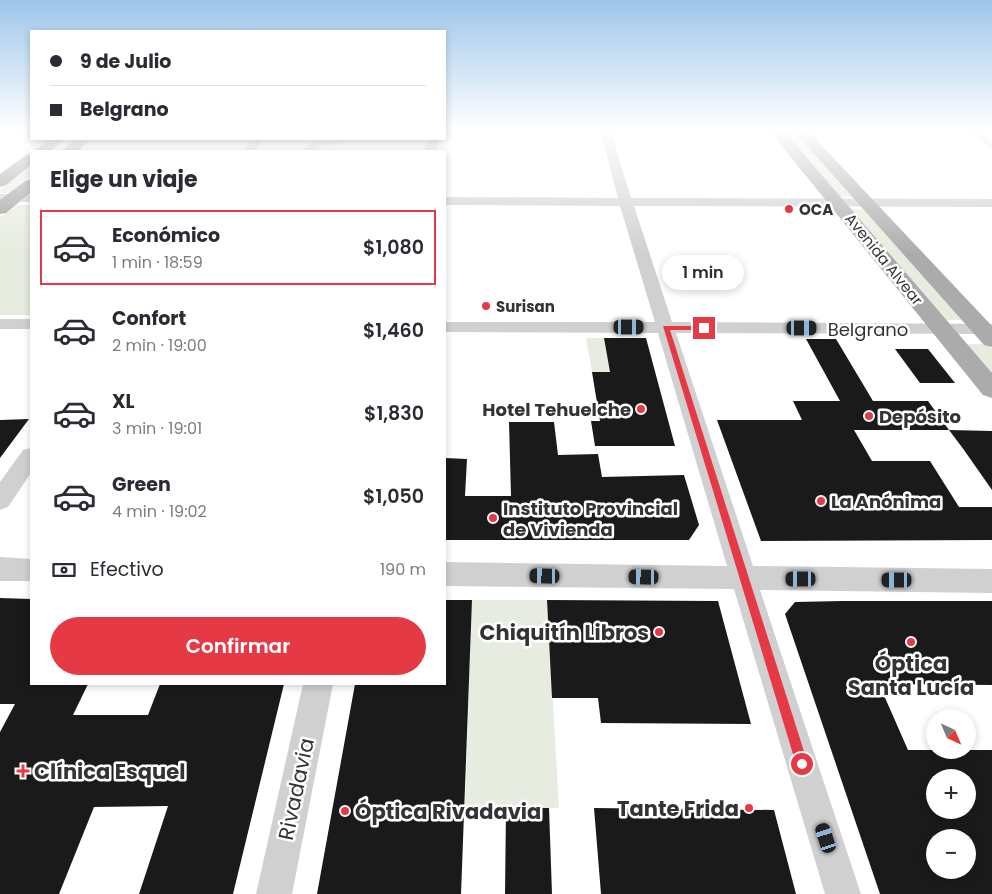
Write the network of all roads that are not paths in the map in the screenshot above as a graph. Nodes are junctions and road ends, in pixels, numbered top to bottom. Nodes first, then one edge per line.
1 (13, 172) edge
2 (617, 172) edge
3 (811, 172) edge
4 (838, 172) edge
5 (0, 182) edge
6 (30, 185) edge
7 (7, 198) edge
8 (30, 198) edge
9 (446, 201) edge
10 (626, 201) junction
11 (837, 202) junction
12 (867, 203) junction
13 (992, 203) edge
14 (0, 210) edge
15 (0, 324) edge
16 (30, 324) edge
17 (446, 327) edge
18 (666, 328) junction
19 (941, 330) junction
20 (989, 333) edge
21 (992, 389) edge
22 (30, 457) edge
23 (0, 500) edge
24 (0, 569) edge
25 (30, 570) edge
26 (446, 574) edge
27 (744, 578) junction
28 (992, 581) edge
29 (318, 685) edge
30 (274, 894) edge
31 (843, 894) edge

1 - 5 highway
2 - 10 street
3 - 11 main road, Avenida Alvear
4 - 12 main road, Avenida Alvear
6 - 7 highway
7 - 8 street
7 - 14 highway
9 - 10 street
10 - 11 street
10 - 18 street
11 - 12 street
11 - 19 main road, Avenida Alvear
12 - 13 street
12 - 20 main road, Avenida Alvear
15 - 16 street
17 - 18 street, Belgrano
18 - 19 street, Belgrano
18 - 27 street
19 - 20 street, Belgrano
19 - 21 main road, Avenida Alvear
22 - 23 street
24 - 25 street
26 - 27 street
27 - 28 street
27 - 31 street
29 - 30 street, Rivadavia

